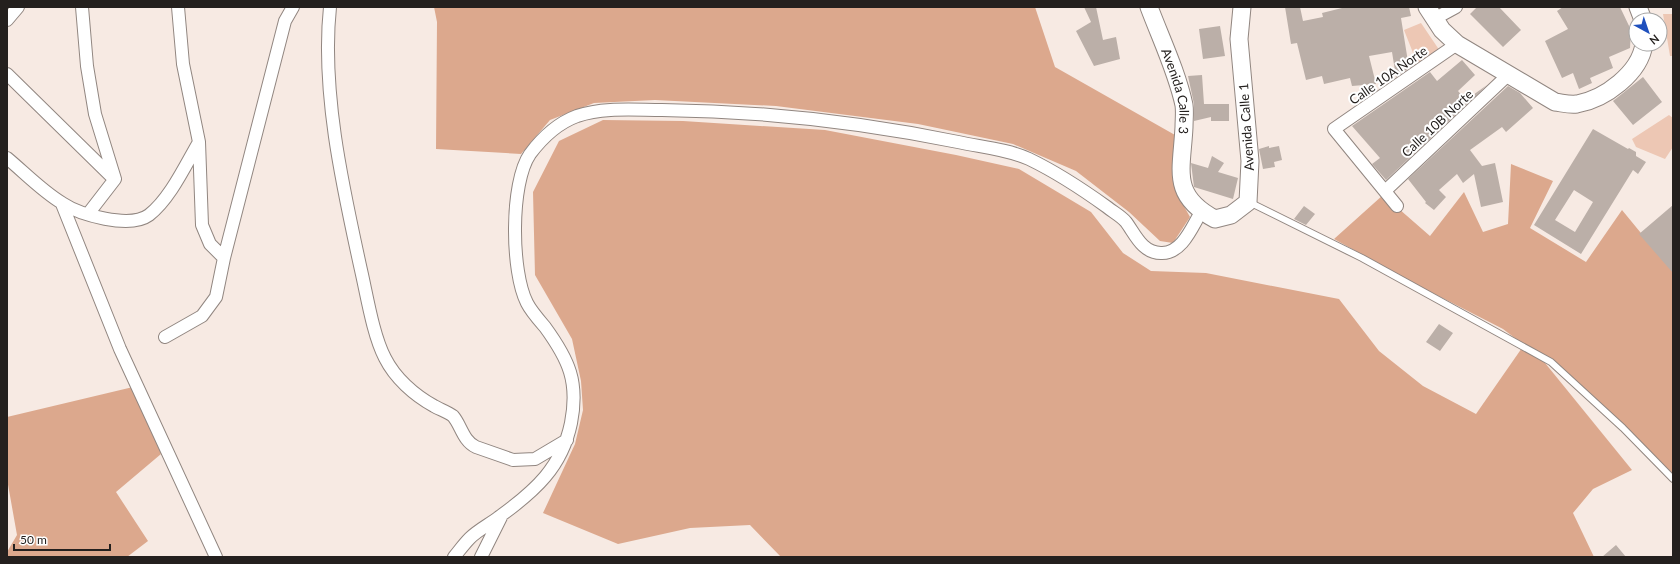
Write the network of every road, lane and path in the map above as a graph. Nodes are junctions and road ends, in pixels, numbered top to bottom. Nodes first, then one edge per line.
1 (18, 7) edge
2 (82, 7) edge
3 (178, 7) edge
4 (293, 7) edge
5 (330, 7) edge
6 (1149, 7) edge
7 (1242, 7) edge
8 (1456, 7) edge
9 (1431, 13) edge
10 (7, 20) edge
11 (1457, 44) junction
12 (1642, 52) edge
13 (7, 74) edge
14 (1508, 75) junction
15 (199, 142) junction
16 (7, 158) edge
17 (115, 179) junction
18 (1385, 191) junction
19 (1248, 202) junction
20 (62, 204) junction
21 (1397, 206) dead end
22 (1201, 212) junction
23 (88, 214) junction
24 (224, 258) junction
25 (165, 337) dead end
26 (567, 440) junction
27 (1673, 480) edge
28 (503, 515) junction
29 (216, 557) edge
30 (454, 557) edge
31 (481, 557) edge

1 - 10 street
2 - 17 street
3 - 15 street
4 - 24 street
5 - 26 street
6 - 22 street, Avenida Calle 3
7 - 19 street, Avenida Calle 1
8 - 9 street
9 - 11 street
11 - 14 street
11 - 18 street, Calle 10A Norte
12 - 14 street
13 - 17 street
14 - 18 street, Calle 10B Norte
15 - 23 street
15 - 24 street
16 - 20 street
17 - 23 street
18 - 21 street
19 - 22 street
19 - 27 lane
20 - 23 street
20 - 29 street
22 - 26 street
24 - 25 street
26 - 28 street
28 - 30 street
28 - 31 street

